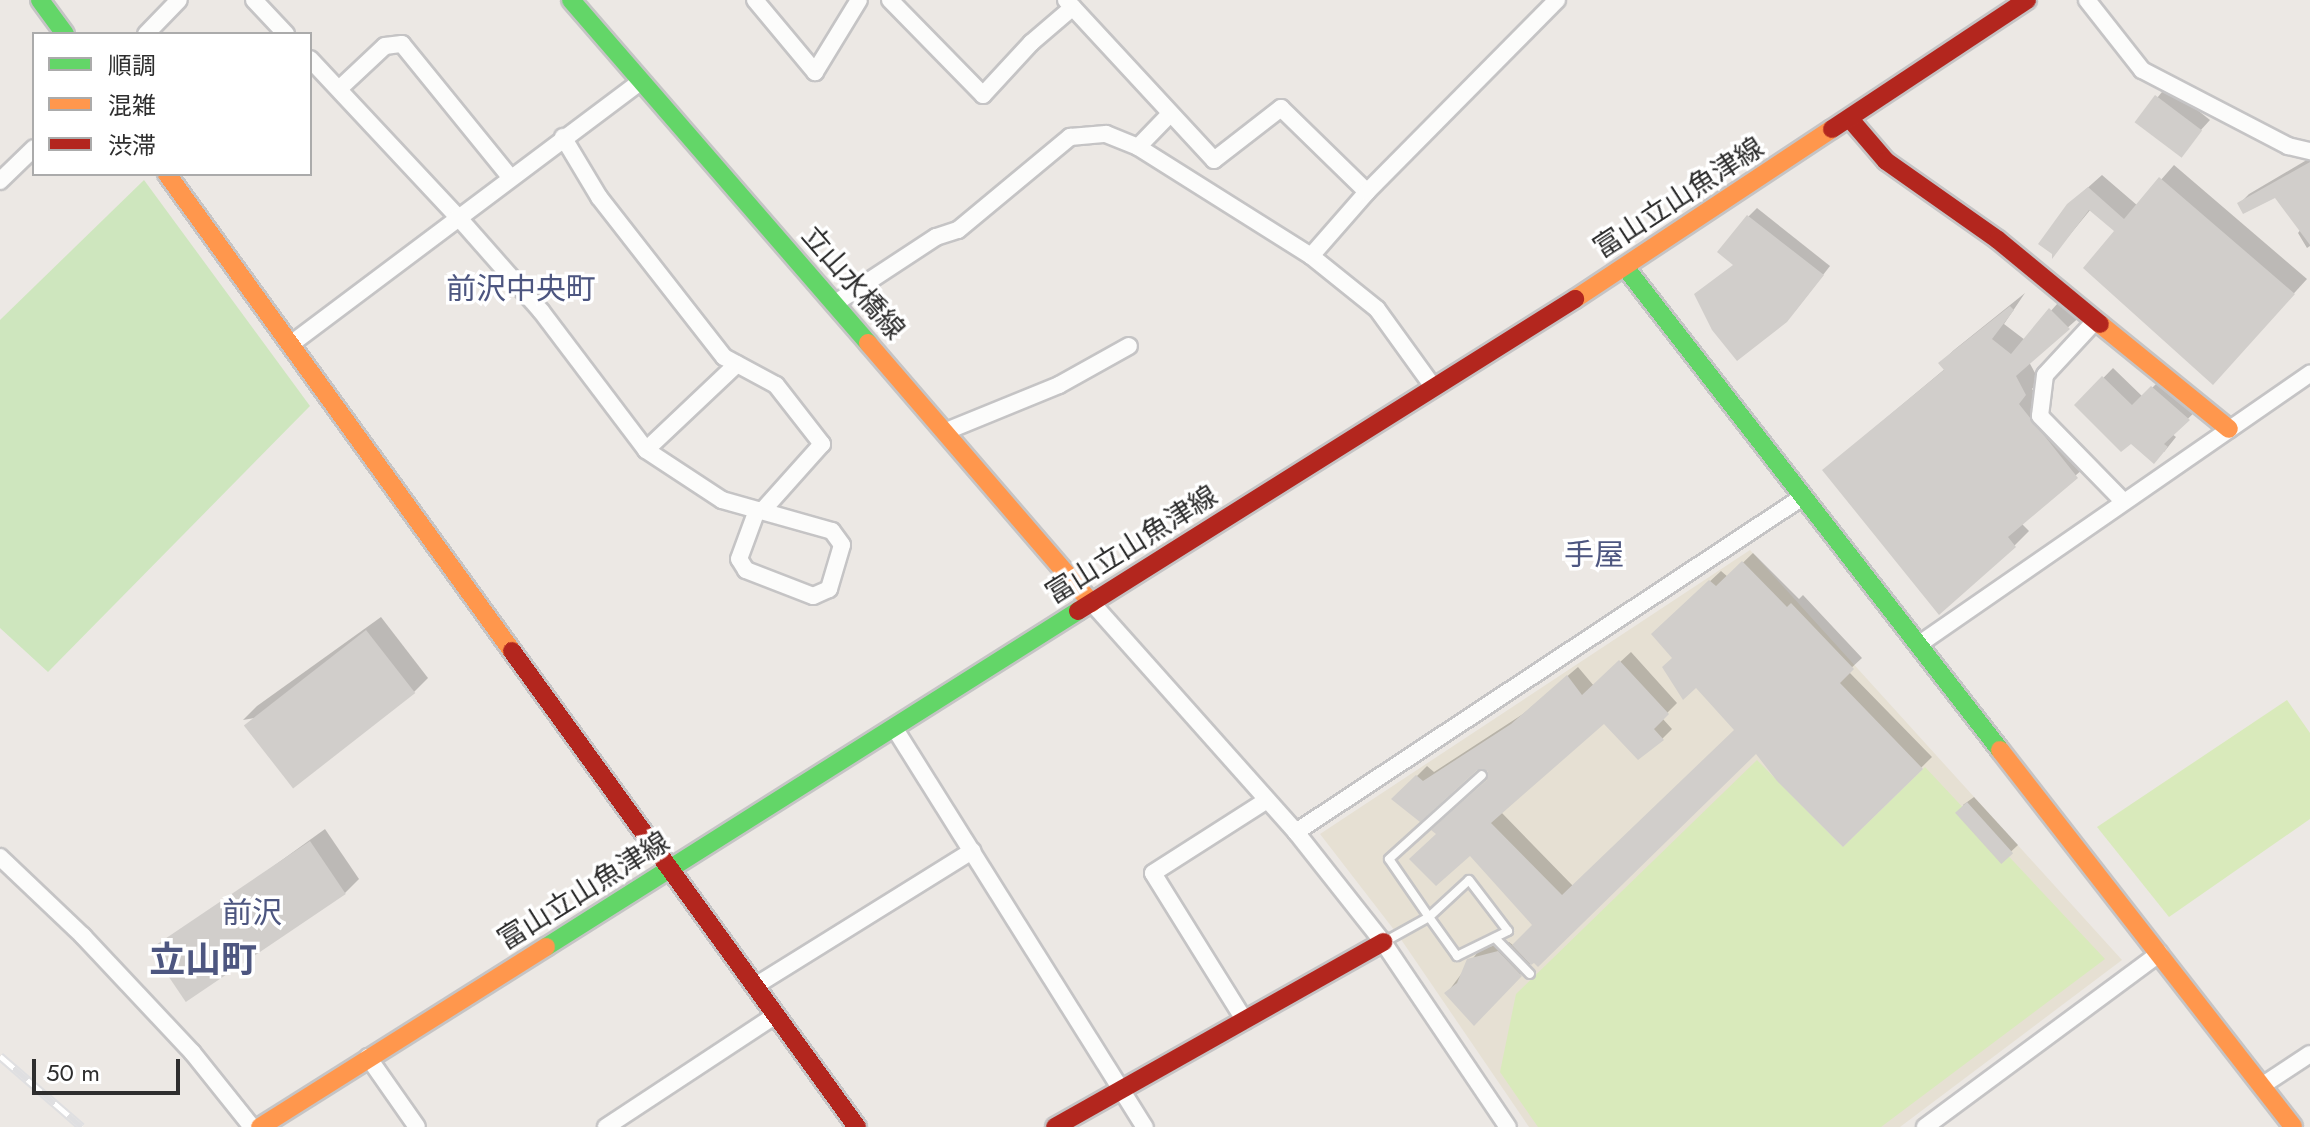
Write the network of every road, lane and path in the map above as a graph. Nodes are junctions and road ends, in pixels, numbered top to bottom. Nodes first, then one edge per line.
1 (40, 0) edge
2 (179, 0) edge
3 (254, 0) edge
4 (571, 0) edge
5 (755, 0) edge
6 (859, 0) edge
7 (890, 0) edge
8 (1557, 0) edge
9 (2027, 0) edge
10 (2087, 0) edge
11 (1070, 4) edge
12 (64, 32) edge
13 (148, 32) edge
14 (284, 32) edge
15 (312, 61) edge
16 (641, 81) junction
17 (339, 89) junction
18 (1169, 115) junction
19 (1850, 119) junction
20 (563, 137) junction
21 (1138, 147) junction
22 (32, 150) edge
23 (2310, 151) edge
24 (168, 176) edge
25 (510, 177) junction
26 (0, 181) edge
27 (1367, 192) junction
28 (458, 217) junction
29 (1311, 256) junction
30 (1625, 267) junction
31 (834, 304) junction
32 (2096, 320) junction
33 (291, 344) junction
34 (1129, 346) dead end
35 (737, 364) junction
36 (2310, 374) edge
37 (1434, 388) junction
38 (2229, 429) junction
39 (944, 432) junction
40 (646, 450) junction
41 (1804, 496) junction
42 (2124, 502) junction
43 (760, 511) junction
44 (1092, 603) junction
45 (1918, 645) junction
46 (895, 729) junction
47 (1482, 775) dead end
48 (1267, 800) junction
49 (1296, 832) junction
50 (972, 851) junction
51 (0, 857) edge
52 (673, 869) junction
53 (1429, 917) junction
54 (1495, 938) junction
55 (1383, 942) junction
56 (2160, 953) junction
57 (1530, 974) dead end
58 (755, 986) junction
59 (776, 1015) junction
60 (1245, 1021) junction
61 (2310, 1054) edge
62 (368, 1057) junction
63 (2263, 1085) junction
64 (1122, 1089) junction
65 (252, 1127) edge
66 (260, 1127) edge
67 (417, 1127) edge
68 (606, 1127) edge
69 (857, 1127) edge
70 (1055, 1127) edge
71 (1145, 1127) edge
72 (1508, 1127) edge
73 (1925, 1127) edge
74 (2293, 1127) edge

1 - 12 street
2 - 13 street
3 - 14 street
4 - 16 street, 立山水橋線
5 - 6 street
7 - 11 street
8 - 27 street
9 - 19 street, 富山立山魚津線
10 - 23 street
11 - 18 street
15 - 17 street
16 - 20 street
16 - 31 street, 立山水橋線
17 - 25 street
17 - 28 street
18 - 21 street
18 - 27 street
19 - 30 street, 富山立山魚津線
19 - 32 street
20 - 25 street
20 - 35 street
21 - 29 street
21 - 31 street
22 - 26 street
24 - 33 street
25 - 28 street
27 - 29 street
28 - 33 street
28 - 40 street
29 - 37 street
30 - 37 street, 富山立山魚津線
30 - 41 street
31 - 39 street, 立山水橋線
32 - 38 street
32 - 42 street
33 - 52 street
34 - 39 street
35 - 40 street
35 - 43 street
36 - 38 street
37 - 44 street, 富山立山魚津線
38 - 42 street
39 - 44 street, 立山水橋線
40 - 43 street
41 - 45 street
41 - 49 street
42 - 45 street
43 - 43 street
44 - 46 street, 富山立山魚津線
44 - 48 street
45 - 56 street
46 - 50 street
46 - 52 street, 富山立山魚津線
47 - 53 lane
48 - 49 street
48 - 60 street
49 - 55 street
50 - 58 street
50 - 64 street
51 - 65 street
52 - 58 street
52 - 62 street, 富山立山魚津線
53 - 54 lane
53 - 54 lane
53 - 55 lane
54 - 57 lane
55 - 60 street
55 - 72 street
56 - 63 street
56 - 73 street
58 - 59 street
59 - 68 street
59 - 69 street
60 - 64 street
61 - 63 street
62 - 66 street, 富山立山魚津線
62 - 67 street
63 - 74 street
64 - 70 street
64 - 71 street

